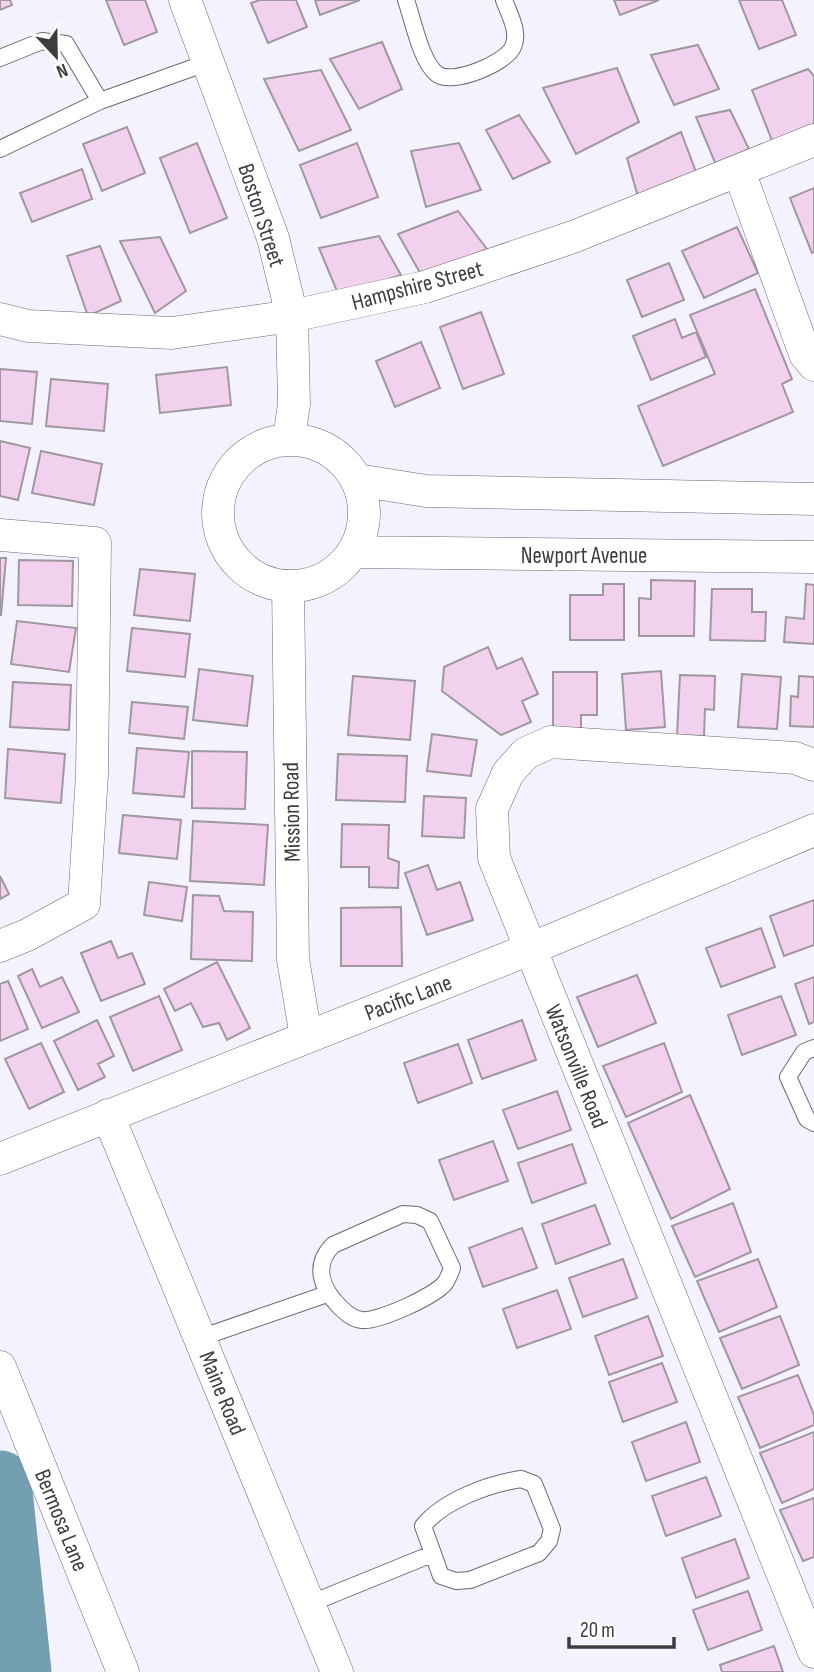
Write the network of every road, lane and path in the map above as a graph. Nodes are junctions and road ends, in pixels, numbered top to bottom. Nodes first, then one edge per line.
1 (185, 0) edge
2 (407, 0) edge
3 (504, 0) edge
4 (0, 58) edge
5 (209, 62) junction
6 (100, 101) junction
7 (814, 140) edge
8 (0, 149) edge
9 (738, 171) junction
10 (292, 316) junction
11 (0, 319) edge
12 (814, 365) edge
13 (289, 439) junction
14 (357, 480) junction
15 (814, 499) edge
16 (0, 535) edge
17 (353, 552) junction
18 (814, 557) edge
19 (288, 586) junction
20 (814, 765) edge
21 (814, 830) edge
22 (0, 946) edge
23 (530, 950) junction
24 (306, 1037) junction
25 (814, 1048) edge
26 (108, 1115) junction
27 (814, 1122) edge
28 (0, 1159) edge
29 (327, 1294) junction
30 (200, 1338) junction
31 (0, 1367) edge
32 (432, 1553) junction
33 (309, 1604) junction
34 (814, 1652) edge
35 (123, 1672) edge
36 (337, 1672) edge

1 - 5 street, Boston Street
2 - 3 lane
4 - 6 lane
5 - 6 lane
5 - 10 street, Boston Street
6 - 8 lane
7 - 9 street, Hampshire Street
9 - 10 street, Hampshire Street
9 - 12 street
10 - 11 street, Hampshire Street
10 - 13 street, Boston Street
13 - 14 street
13 - 19 street
14 - 15 street
14 - 17 street
16 - 22 street
17 - 18 street, Newport Avenue
17 - 19 street
19 - 24 street, Mission Road
20 - 23 street, Watsonville Road
21 - 23 street, Pacific Lane
23 - 24 street, Pacific Lane
23 - 34 street, Watsonville Road
24 - 26 street, Pacific Lane
25 - 27 lane
26 - 28 street, Pacific Lane
26 - 30 street, Maine Road
29 - 29 lane
29 - 30 lane
30 - 33 street, Maine Road
31 - 35 street, Bermosa Lane
32 - 32 lane
32 - 33 lane
33 - 36 street, Maine Road

